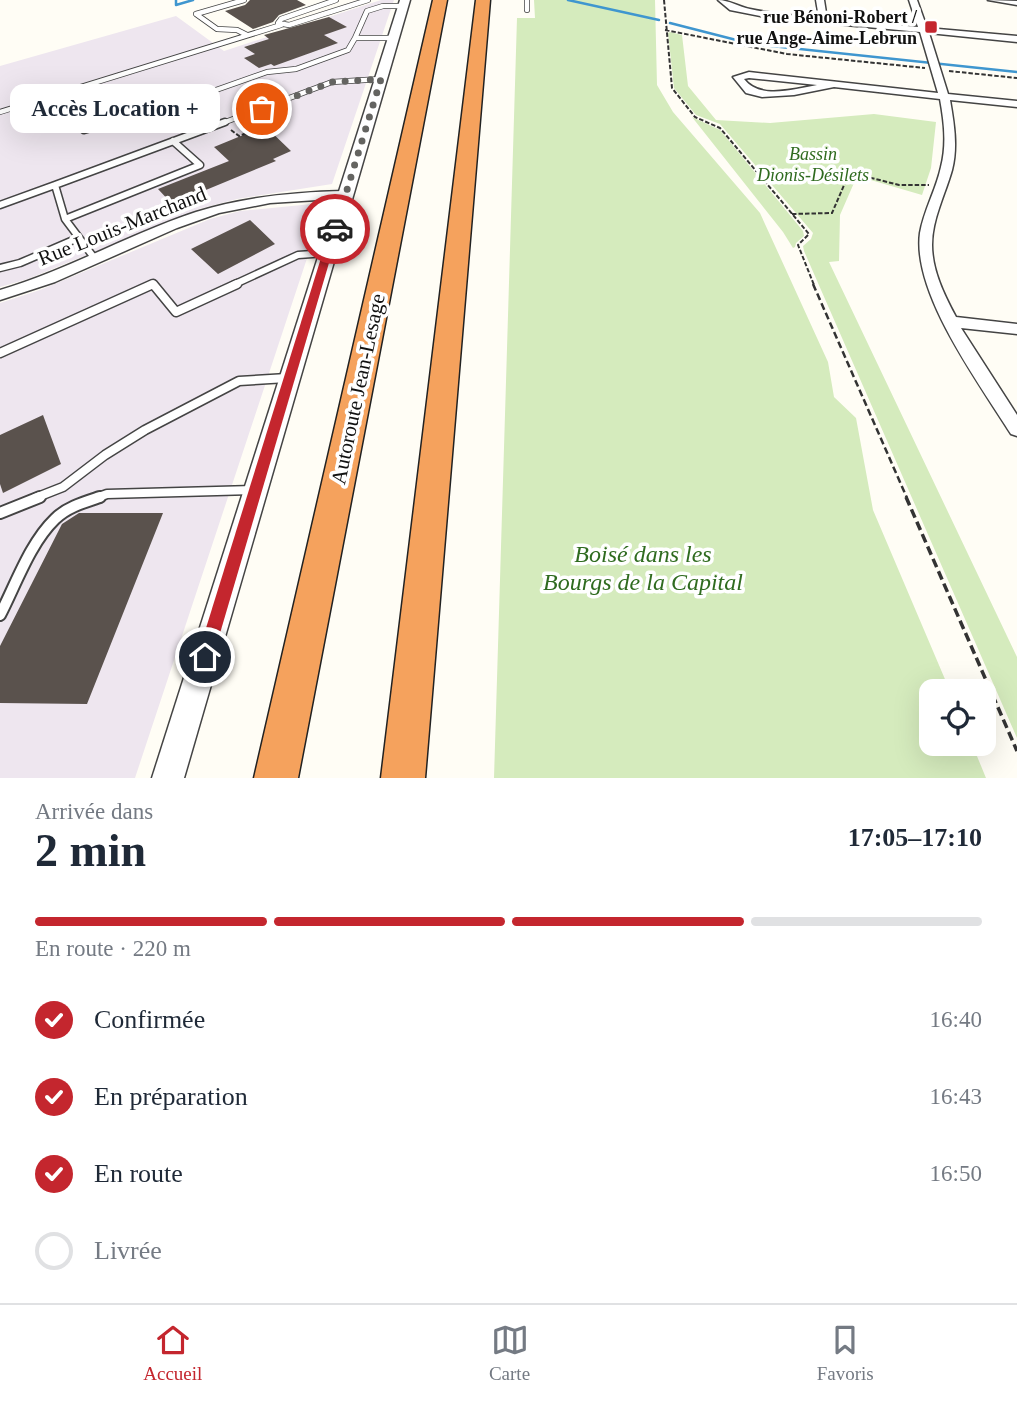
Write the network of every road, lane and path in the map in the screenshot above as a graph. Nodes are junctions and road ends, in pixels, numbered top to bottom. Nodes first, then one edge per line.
1 (244, 0) edge
2 (336, 0) edge
3 (368, 0) edge
4 (440, 0) edge
5 (483, 0) edge
6 (527, 0) edge
7 (664, 0) edge
8 (722, 0) edge
9 (820, 0) edge
10 (913, 0) edge
11 (992, 0) edge
12 (329, 2) junction
13 (1017, 2) edge
14 (404, 3) edge
15 (341, 8) junction
16 (527, 10) dead end
17 (822, 20) junction
18 (281, 25) junction
19 (665, 30) junction
20 (923, 30) junction
21 (247, 36) junction
22 (355, 38) junction
23 (393, 38) junction
24 (1017, 39) edge
25 (935, 69) junction
26 (1017, 78) edge
27 (381, 79) junction
28 (835, 84) junction
29 (944, 96) junction
30 (1017, 104) edge
31 (66, 111) dead end
32 (0, 112) edge
33 (253, 116) dead end
34 (281, 123) dead end
35 (265, 126) junction
36 (239, 136) dead end
37 (173, 141) junction
38 (928, 184) dead end
39 (55, 185) junction
40 (345, 195) junction
41 (0, 205) edge
42 (792, 214) junction
43 (65, 219) junction
44 (79, 238) junction
45 (327, 253) junction
46 (95, 259) junction
47 (0, 268) edge
48 (0, 296) edge
49 (952, 322) junction
50 (1017, 329) edge
51 (0, 353) edge
52 (289, 378) junction
53 (1017, 429) edge
54 (256, 490) junction
55 (0, 513) edge
56 (0, 615) edge
57 (1017, 751) edge
58 (168, 778) edge
59 (276, 778) edge
60 (403, 778) edge

1 - 21 lane
2 - 12 lane
3 - 15 lane
4 - 59 highway, Autoroute Jean-Lesage
5 - 60 highway
6 - 16 lane
7 - 19 path
8 - 17 street
9 - 17 street
10 - 20 street
11 - 13 street
12 - 15 lane
12 - 18 lane
14 - 22 lane
14 - 23 street
15 - 18 lane
17 - 20 street
18 - 21 lane
19 - 25 path
19 - 42 path
20 - 24 street
20 - 25 street
21 - 32 lane
22 - 23 lane
22 - 31 lane
23 - 27 street
25 - 26 path
25 - 29 street
27 - 37 lane
27 - 40 street
28 - 28 street
28 - 29 street
29 - 30 street
29 - 49 street
33 - 35 path
34 - 35 path
35 - 36 path
37 - 39 lane
37 - 43 lane
38 - 42 path
39 - 41 lane
39 - 43 lane
40 - 45 street
40 - 46 street, Rue Louis-Marchand
42 - 57 path
43 - 44 lane
44 - 46 lane
44 - 47 lane
45 - 51 lane
45 - 52 street
46 - 48 street, Rue Louis-Marchand
49 - 50 street
49 - 53 street
52 - 54 street
52 - 55 lane
54 - 56 lane
54 - 58 street

